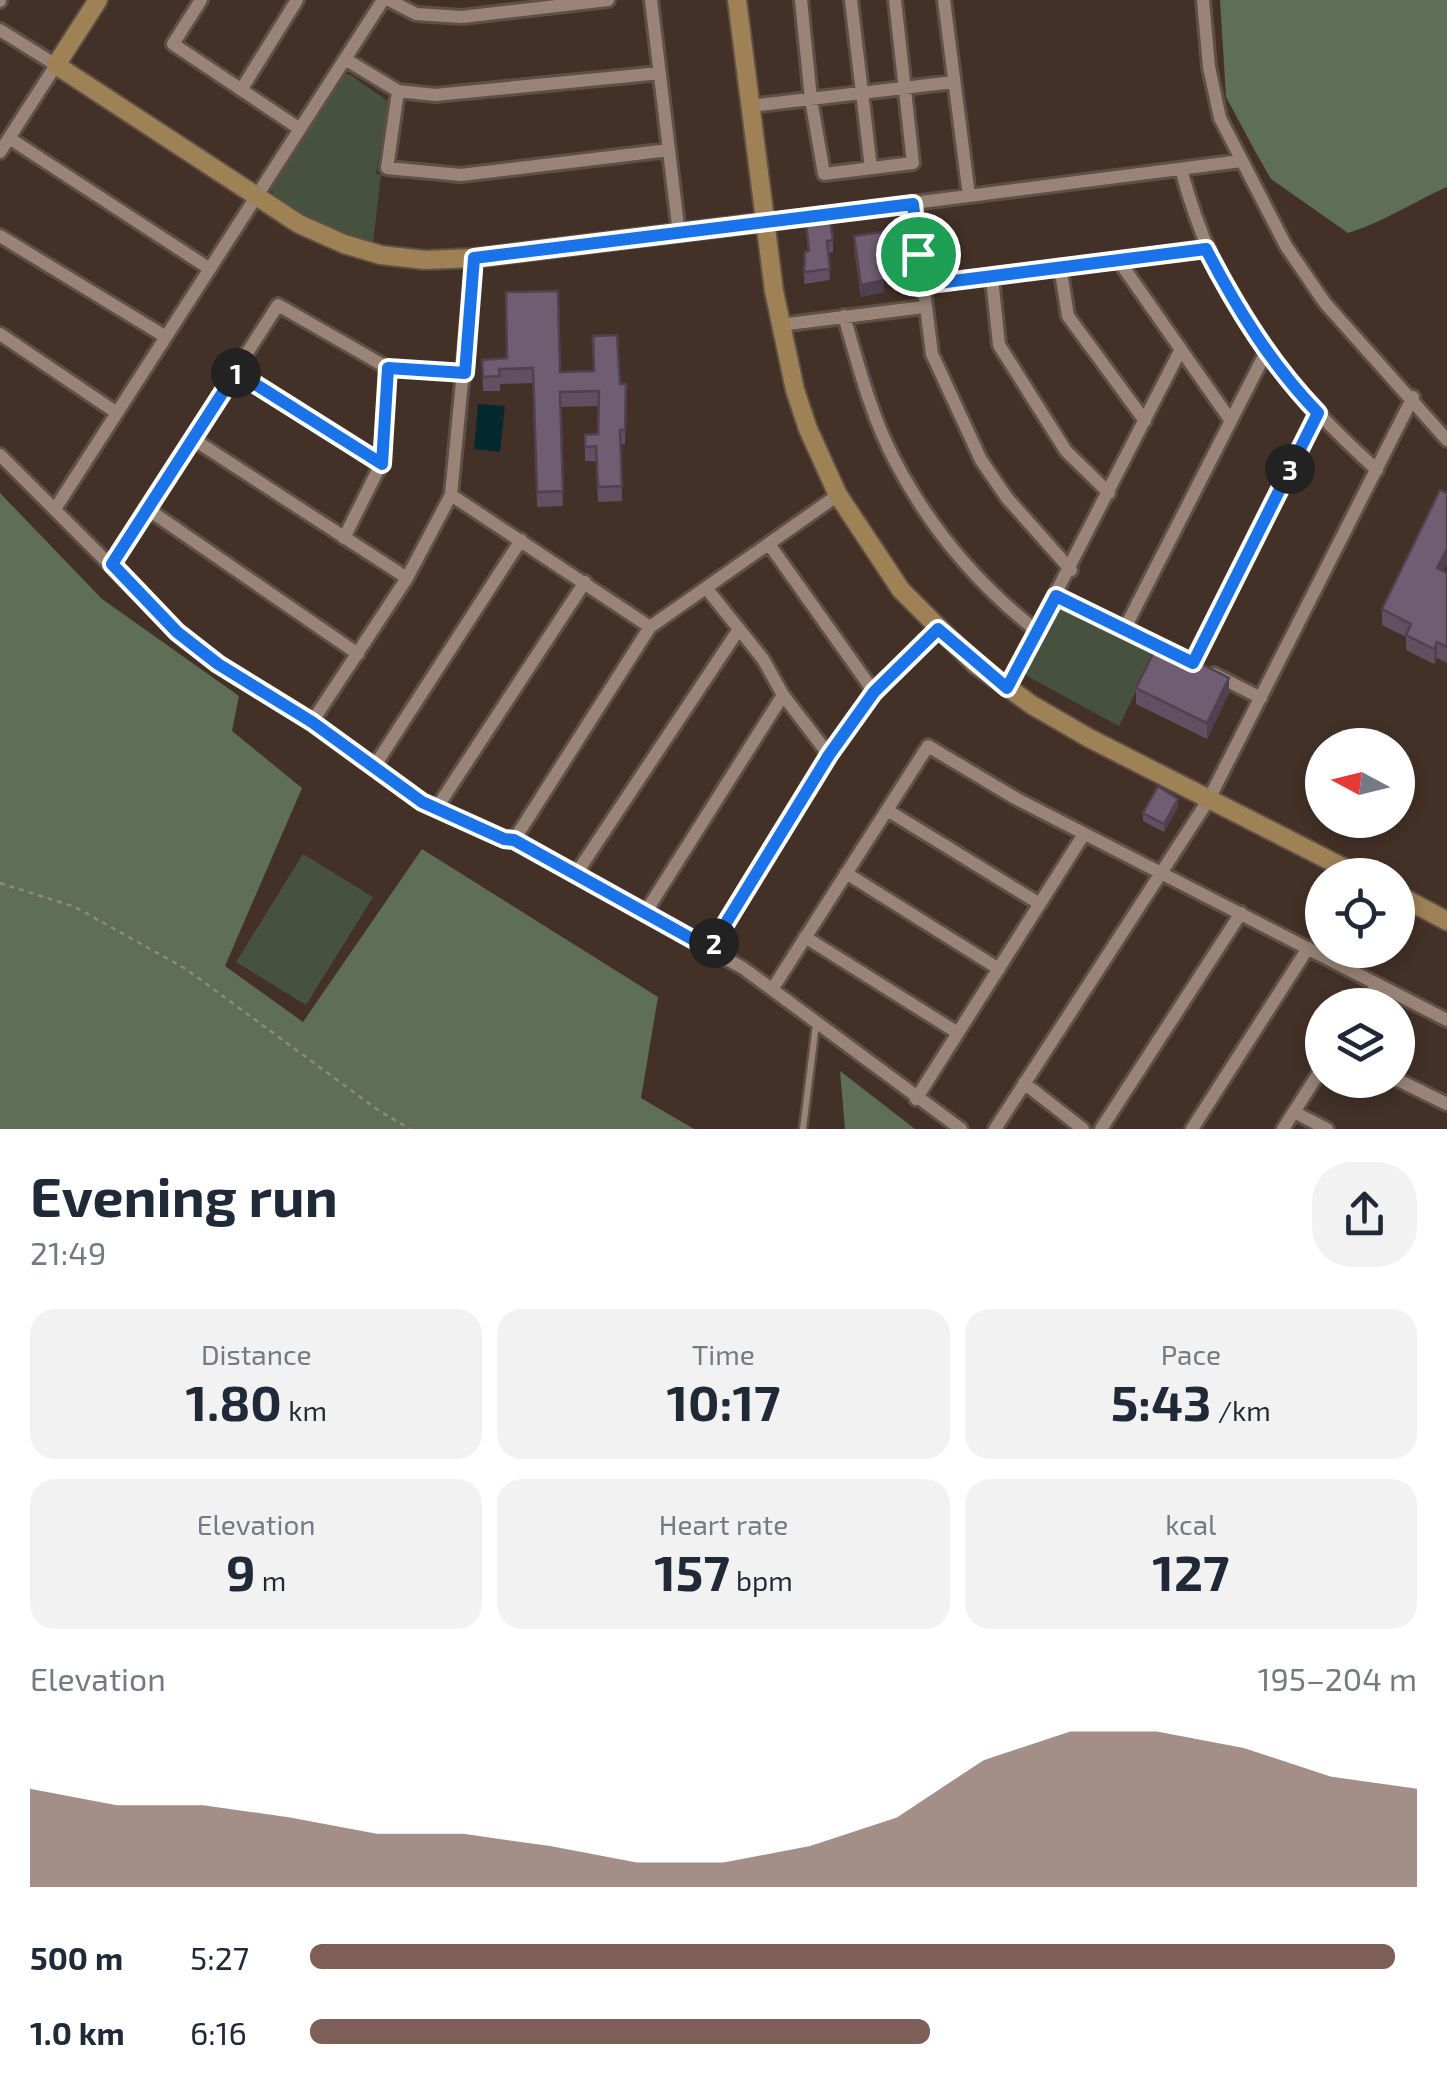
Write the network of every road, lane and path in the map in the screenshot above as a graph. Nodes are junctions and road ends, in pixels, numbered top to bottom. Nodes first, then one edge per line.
1 (98, 0) edge
2 (201, 0) edge
3 (297, 0) edge
4 (386, 0) edge
5 (608, 0) edge
6 (651, 0) edge
7 (737, 0) edge
8 (801, 0) edge
9 (851, 0) edge
10 (896, 0) edge
11 (944, 0) edge
12 (1203, 0) edge
13 (0, 30) edge
14 (345, 59) junction
15 (56, 65) junction
16 (660, 73) junction
17 (954, 82) junction
18 (907, 88) junction
19 (241, 90) junction
20 (398, 91) junction
21 (864, 93) junction
22 (812, 99) junction
23 (750, 106) junction
24 (300, 129) junction
25 (9, 138) junction
26 (669, 150) junction
27 (0, 152) edge
28 (1240, 161) junction
29 (871, 168) junction
30 (1181, 169) junction
31 (969, 196) junction
32 (256, 197) junction
33 (913, 204) junction
34 (765, 222) junction
35 (679, 234) junction
36 (0, 236) edge
37 (1206, 249) junction
38 (474, 258) junction
39 (1119, 260) junction
40 (1060, 266) junction
41 (210, 269) junction
42 (992, 278) junction
43 (922, 285) junction
44 (924, 307) junction
45 (844, 316) junction
46 (780, 325) junction
47 (0, 334) edge
48 (166, 337) junction
49 (1181, 350) junction
50 (1266, 352) junction
51 (388, 368) junction
52 (236, 372) junction
53 (465, 373) junction
54 (1412, 400) junction
55 (117, 413) junction
56 (1318, 413) junction
57 (1231, 421) junction
58 (1145, 422) junction
59 (192, 439) junction
60 (1447, 440) edge
61 (0, 455) edge
62 (382, 464) junction
63 (1378, 470) junction
64 (1109, 493) junction
65 (451, 495) junction
66 (838, 495) junction
67 (55, 509) junction
68 (149, 510) junction
69 (344, 538) junction
70 (521, 540) junction
71 (769, 544) junction
72 (112, 564) junction
73 (1070, 570) junction
74 (407, 578) junction
75 (585, 582) junction
76 (707, 589) junction
77 (1056, 596) junction
78 (650, 628) junction
79 (739, 629) junction
80 (938, 629) junction
81 (1124, 630) junction
82 (1036, 631) junction
83 (358, 654) junction
84 (1193, 663) junction
85 (1007, 688) junction
86 (874, 692) junction
87 (782, 695) junction
88 (1260, 698) junction
89 (312, 722) junction
90 (829, 755) junction
91 (374, 767) junction
92 (1209, 799) junction
93 (436, 808) junction
94 (887, 810) junction
95 (1084, 834) junction
96 (514, 840) junction
97 (1325, 858) edge
98 (1163, 872) junction
99 (846, 873) junction
100 (576, 874) junction
101 (0, 883) edge
102 (1040, 904) junction
103 (1415, 904) edge
104 (645, 913) junction
105 (1242, 913) junction
106 (1447, 920) edge
107 (805, 937) junction
108 (1305, 946) edge
109 (710, 949) junction
110 (1305, 953) edge
111 (1346, 968) edge
112 (998, 969) junction
113 (1377, 984) junction
114 (773, 988) junction
115 (1374, 988) edge
116 (1447, 1020) edge
117 (816, 1022) junction
118 (958, 1033) junction
119 (1024, 1083) junction
120 (1415, 1088) edge
121 (1305, 1095) edge
122 (916, 1098) junction
123 (1447, 1104) edge
124 (1294, 1112) junction
125 (410, 1129) edge
126 (803, 1129) edge
127 (961, 1129) edge
128 (994, 1129) edge
129 (1082, 1129) edge
130 (1101, 1129) edge
131 (1192, 1129) edge
132 (1283, 1129) edge
133 (1327, 1129) edge

1 - 15 street
2 - 19 street
3 - 19 street
4 - 5 street
4 - 14 street
6 - 16 street
7 - 23 street
8 - 22 street
9 - 21 street
10 - 18 street
11 - 17 street
12 - 28 street
13 - 15 street
14 - 20 street
14 - 24 street
15 - 25 street
15 - 32 street
16 - 20 street
16 - 26 street
17 - 18 street
17 - 31 street
18 - 21 street
18 - 29 street
19 - 24 street
20 - 26 street
21 - 22 street
21 - 29 street
22 - 23 street
22 - 29 street
23 - 34 street
24 - 32 street
25 - 27 street
25 - 41 street
26 - 35 street
28 - 30 street
28 - 54 street
30 - 31 street
30 - 37 street
31 - 33 street
32 - 38 street
32 - 41 street
33 - 34 street
33 - 43 street
34 - 35 street
34 - 46 street
35 - 38 street
36 - 48 street
37 - 39 street
37 - 50 street
38 - 53 street
39 - 40 street
39 - 49 street
40 - 42 street
40 - 58 street
41 - 48 street
42 - 43 street
42 - 64 street
43 - 44 street
44 - 45 street
44 - 73 street
45 - 46 street
45 - 82 street
46 - 66 street
47 - 55 street
48 - 55 street
49 - 57 street
49 - 58 street
50 - 56 street
50 - 57 street
51 - 52 street
51 - 53 street
51 - 62 street
52 - 59 street
52 - 62 street
53 - 65 street
54 - 60 street
54 - 63 street
55 - 67 street
56 - 63 street
56 - 84 street
57 - 81 street
58 - 64 street
59 - 68 street
59 - 69 street
61 - 67 street
62 - 69 street
63 - 88 street
64 - 73 street
65 - 70 street
65 - 74 street
66 - 71 street
66 - 80 street
67 - 72 street
68 - 72 street
68 - 83 street
69 - 74 street
70 - 75 street
70 - 91 street
71 - 76 street
71 - 86 street
72 - 89 street
73 - 77 street
74 - 83 street
75 - 78 street
75 - 93 street
76 - 78 street
76 - 79 street
77 - 81 street
77 - 82 street
78 - 96 street
79 - 87 street
79 - 100 street
80 - 85 street
80 - 86 street
81 - 84 street
82 - 85 street
83 - 89 street
84 - 88 street
85 - 92 street
86 - 90 street
87 - 90 street
87 - 104 street
88 - 92 street
89 - 91 street
90 - 109 street
91 - 93 street
92 - 97 street
92 - 98 street
93 - 96 street
94 - 95 street
94 - 99 street
94 - 102 street
95 - 98 street
95 - 102 street
96 - 100 street
98 - 105 street
98 - 119 street
99 - 107 street
99 - 112 street
100 - 104 street
101 - 125 path
102 - 112 street
103 - 106 street
104 - 109 street
105 - 108 street
105 - 130 street
107 - 114 street
107 - 118 street
109 - 114 street
110 - 131 street
111 - 113 street
112 - 118 street
113 - 115 street
113 - 116 street
114 - 117 street
117 - 122 street
117 - 126 lane
118 - 122 street
119 - 128 street
119 - 129 street
120 - 123 street
121 - 124 street
122 - 127 street
124 - 132 street
124 - 133 street

